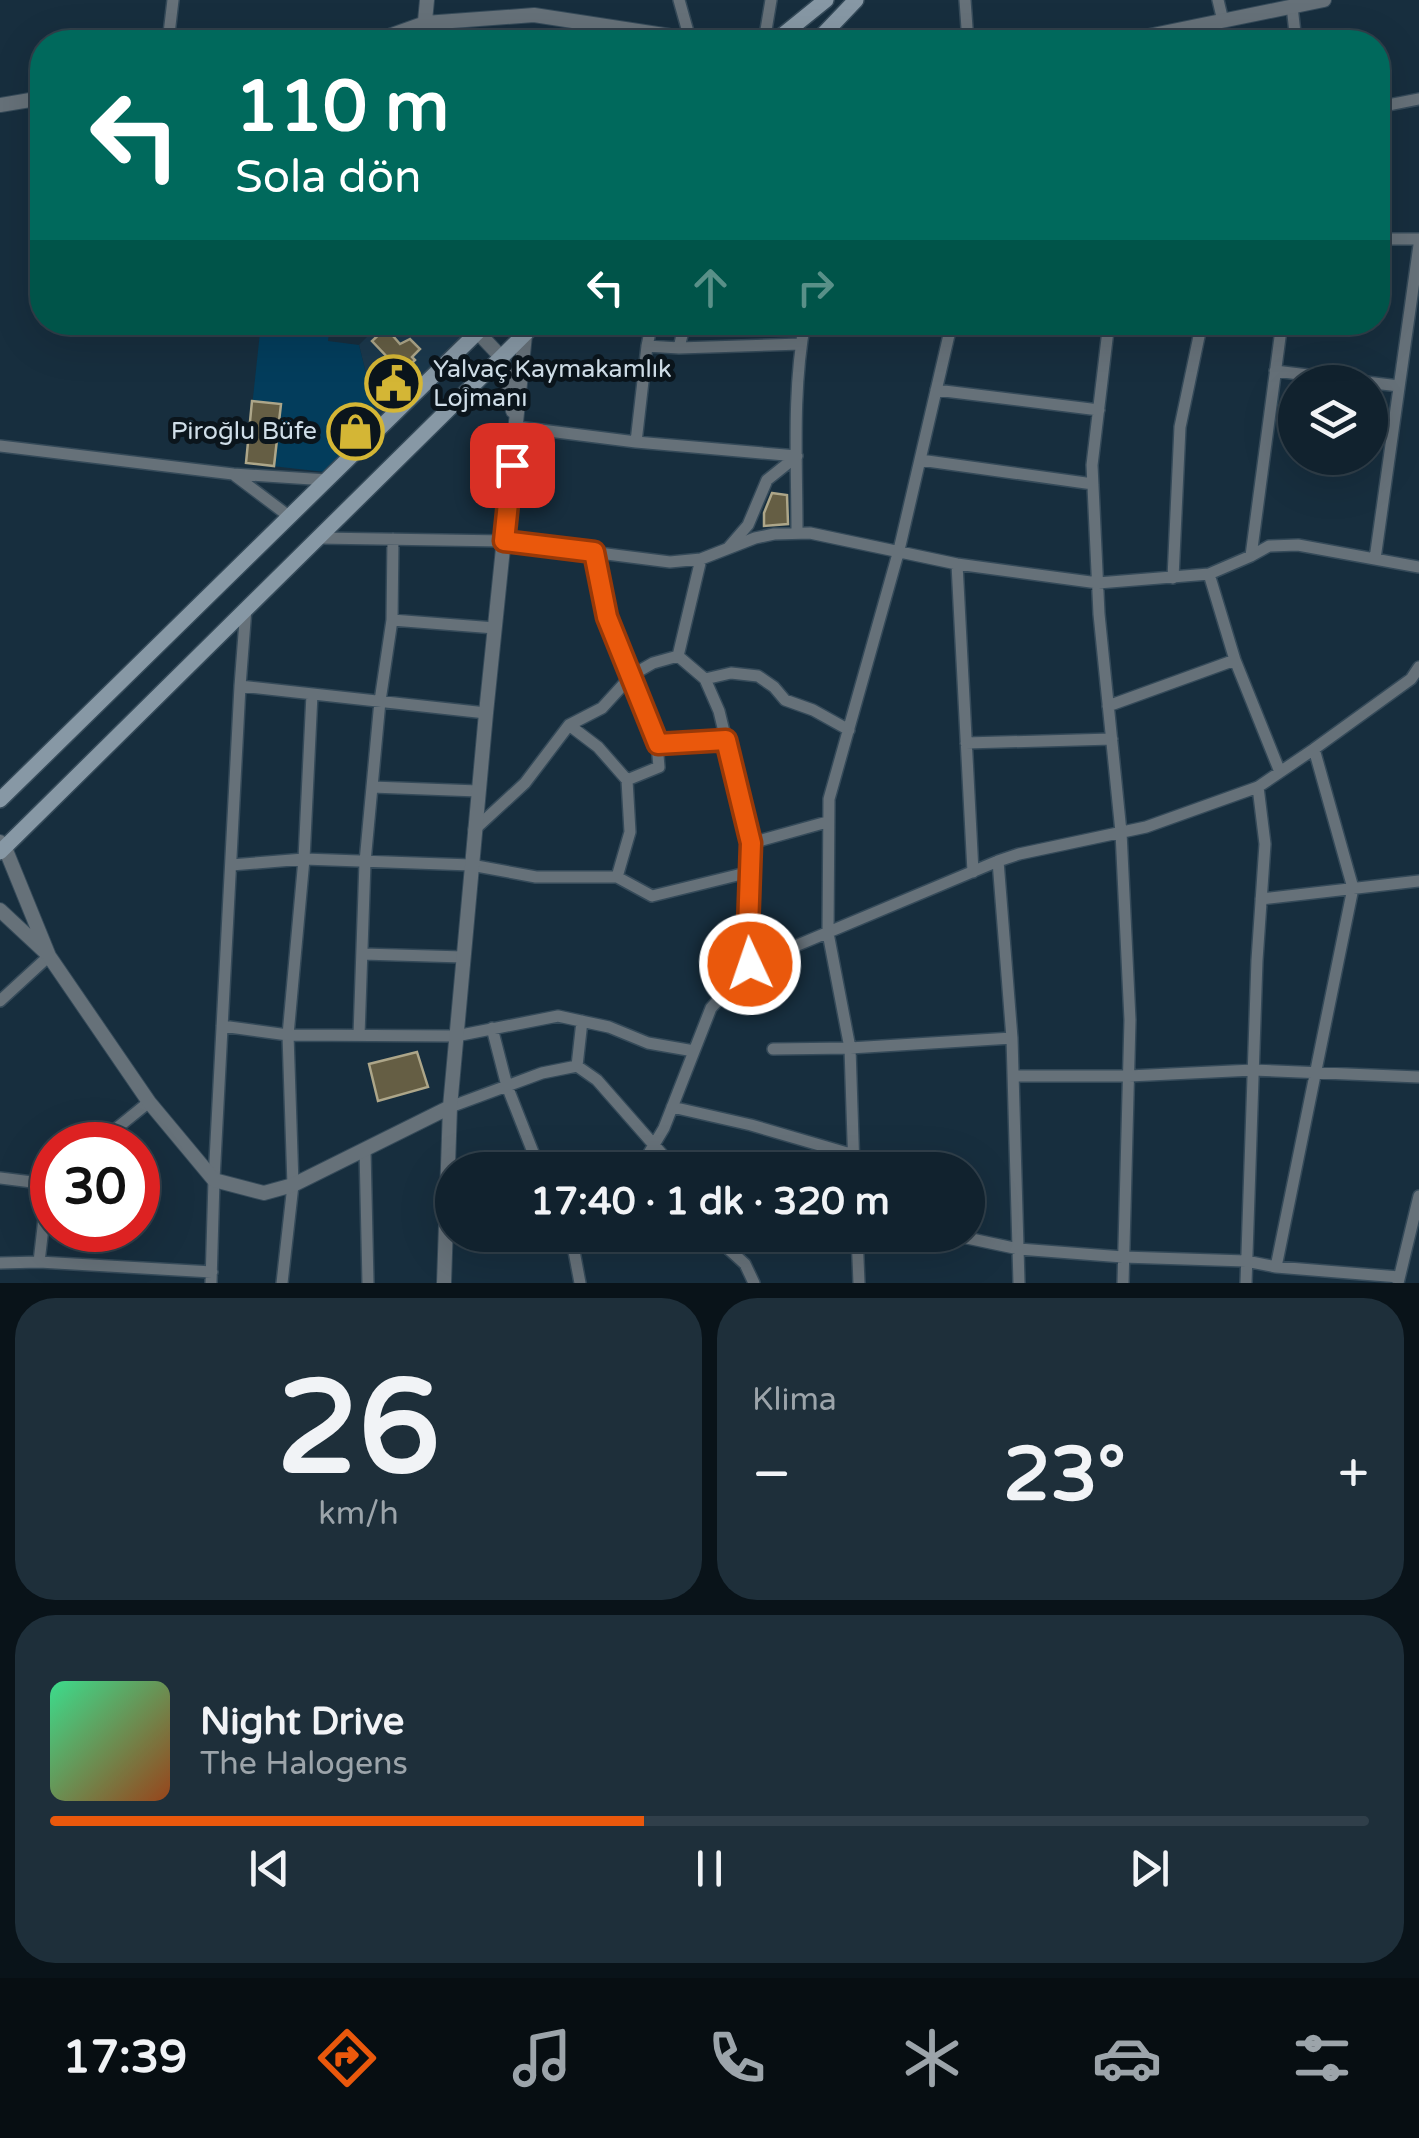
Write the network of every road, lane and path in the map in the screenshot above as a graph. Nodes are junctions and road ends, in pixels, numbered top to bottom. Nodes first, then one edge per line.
1 (173, 0) edge
2 (427, 0) edge
3 (679, 0) edge
4 (771, 0) edge
5 (826, 0) edge
6 (856, 0) edge
7 (965, 0) edge
8 (1218, 0) edge
9 (1324, 0) edge
10 (1292, 6) junction
11 (534, 8) edge
12 (1222, 21) junction
13 (424, 23) junction
14 (169, 30) edge
15 (405, 30) edge
16 (424, 30) edge
17 (639, 30) edge
18 (689, 30) edge
19 (766, 30) edge
20 (789, 30) edge
21 (827, 30) edge
22 (967, 30) edge
23 (1178, 30) edge
24 (1295, 30) edge
25 (30, 100) edge
26 (1419, 100) edge
27 (0, 105) edge
28 (1390, 105) edge
29 (1390, 240) edge
30 (1419, 242) edge
31 (469, 335) edge
32 (485, 335) edge
33 (525, 335) joint
34 (649, 335) edge
35 (682, 335) edge
36 (803, 335) edge
37 (949, 335) edge
38 (1108, 335) edge
39 (1199, 335) edge
40 (1280, 335) edge
41 (801, 344) junction
42 (647, 346) junction
43 (679, 348) junction
44 (502, 358) junction
45 (1276, 371) junction
46 (1399, 386) junction
47 (936, 390) junction
48 (1099, 410) junction
49 (516, 427) junction
50 (636, 442) junction
51 (0, 447) edge
52 (797, 456) junction
53 (920, 460) junction
54 (234, 474) junction
55 (327, 480) junction
56 (1093, 484) junction
57 (290, 517) junction
58 (797, 533) junction
59 (319, 538) junction
60 (393, 539) junction
61 (504, 541) junction
62 (727, 549) junction
63 (899, 550) junction
64 (594, 552) junction
65 (1252, 556) junction
66 (701, 559) junction
67 (1375, 559) junction
68 (957, 564) junction
69 (1419, 567) edge
70 (1209, 574) junction
71 (1172, 578) junction
72 (1098, 583) junction
73 (246, 607) junction
74 (392, 620) junction
75 (495, 628) junction
76 (678, 656) junction
77 (1235, 660) junction
78 (1419, 667) edge
79 (632, 675) junction
80 (705, 679) junction
81 (1415, 684) edge
82 (240, 686) junction
83 (312, 694) junction
84 (380, 702) junction
85 (1108, 706) junction
86 (486, 713) junction
87 (569, 725) junction
88 (849, 730) junction
89 (1112, 739) junction
90 (726, 740) junction
91 (966, 743) junction
92 (658, 744) junction
93 (1314, 749) junction
94 (1280, 772) junction
95 (628, 780) junction
96 (1258, 786) junction
97 (372, 788) junction
98 (478, 791) junction
99 (0, 800) edge
100 (827, 822) junction
101 (474, 830) junction
102 (1121, 832) junction
103 (751, 843) junction
104 (2, 847) edge
105 (304, 860) junction
106 (366, 862) junction
107 (998, 862) junction
108 (230, 865) junction
109 (471, 866) junction
110 (750, 872) junction
111 (973, 872) junction
112 (617, 878) junction
113 (1419, 881) edge
114 (1353, 888) junction
115 (1261, 899) junction
116 (0, 910) edge
117 (828, 933) junction
118 (363, 954) junction
119 (49, 956) junction
120 (464, 957) junction
121 (750, 964) junction
122 (0, 1001) edge
123 (582, 1022) junction
124 (222, 1026) junction
125 (492, 1028) junction
126 (359, 1035) junction
127 (288, 1036) junction
128 (456, 1036) junction
129 (1012, 1038) junction
130 (850, 1048) junction
131 (773, 1049) dead end
132 (694, 1051) junction
133 (577, 1066) junction
134 (1253, 1070) junction
135 (1314, 1074) junction
136 (1013, 1076) junction
137 (1129, 1076) junction
138 (1419, 1076) edge
139 (507, 1086) junction
140 (149, 1102) junction
141 (450, 1107) junction
142 (672, 1107) junction
143 (124, 1122) edge
144 (654, 1146) junction
145 (364, 1150) junction
146 (450, 1152) edge
147 (533, 1152) edge
148 (650, 1152) edge
149 (661, 1152) edge
150 (847, 1152) edge
151 (854, 1152) edge
152 (0, 1178) edge
153 (30, 1180) edge
154 (214, 1180) junction
155 (292, 1186) junction
156 (1419, 1196) edge
157 (985, 1242) edge
158 (1019, 1249) junction
159 (40, 1252) edge
160 (447, 1252) edge
161 (574, 1252) edge
162 (732, 1252) edge
163 (858, 1252) edge
164 (1123, 1257) junction
165 (1246, 1261) junction
166 (39, 1262) junction
167 (0, 1263) edge
168 (1276, 1268) junction
169 (212, 1277) edge
170 (1399, 1280) edge
171 (282, 1283) edge
172 (368, 1283) edge
173 (444, 1283) edge
174 (580, 1283) edge
175 (754, 1283) edge
176 (859, 1283) edge
177 (1019, 1283) edge
178 (1122, 1283) edge
179 (1246, 1283) edge

1 - 14 street
2 - 13 street
3 - 18 street
4 - 19 street
5 - 20 main road
6 - 21 main road
7 - 22 street
8 - 12 street
9 - 10 street
10 - 12 street
10 - 24 street
11 - 13 street
11 - 17 street
12 - 23 street
13 - 15 street
13 - 16 street
25 - 27 street
26 - 28 street
29 - 30 street
30 - 46 street
31 - 55 main road
32 - 44 street
33 - 44 main road
33 - 49 street
34 - 42 street
35 - 43 street
36 - 41 street
37 - 47 street
38 - 48 street
39 - 71 street
40 - 45 street
41 - 43 street
41 - 52 street
42 - 43 street
42 - 50 street
44 - 49 street
44 - 59 main road
45 - 46 street
45 - 65 street
46 - 67 street
47 - 48 street
47 - 53 street
48 - 56 street
49 - 50 street
49 - 61 street
50 - 52 street
51 - 54 street
52 - 58 street
52 - 62 street
53 - 56 street
53 - 63 street
54 - 55 street
54 - 57 street
55 - 57 main road
56 - 72 street
57 - 99 main road
58 - 62 street
58 - 63 street
59 - 60 street
59 - 73 main road
60 - 61 street
60 - 74 street
61 - 64 street
61 - 75 street
62 - 66 street
63 - 68 street
63 - 88 street
64 - 66 street
64 - 79 street
65 - 67 street
65 - 70 street
66 - 76 street
67 - 69 street
68 - 72 street
68 - 91 street
70 - 71 street
70 - 77 street
71 - 72 street
72 - 85 street
73 - 82 street
73 - 104 main road
74 - 75 street
74 - 84 street
75 - 86 street
76 - 79 street
76 - 80 street
77 - 85 street
77 - 94 street
78 - 81 street
79 - 87 street
79 - 92 street
80 - 88 street
80 - 90 street
81 - 93 street
82 - 83 street
82 - 108 street
83 - 84 street
83 - 105 street
84 - 86 street
84 - 97 street
85 - 89 street
86 - 98 street
87 - 95 street
87 - 101 street
88 - 100 street
89 - 91 street
89 - 102 street
90 - 92 street
90 - 103 street
91 - 111 street
92 - 95 street
93 - 94 street
93 - 114 street
94 - 96 street
95 - 112 street
96 - 102 street
96 - 115 street
97 - 98 street
97 - 106 street
98 - 101 street
100 - 103 street
100 - 117 street
101 - 109 street
102 - 107 street
102 - 137 street
103 - 110 street
104 - 119 street
105 - 106 street
105 - 108 street
105 - 127 street
106 - 109 street
106 - 118 street
107 - 111 street
107 - 129 street
108 - 124 street
109 - 112 street
109 - 120 street
110 - 112 street
110 - 121 street
111 - 117 street
113 - 114 street
114 - 115 street
114 - 135 street
115 - 134 street
116 - 119 street
117 - 121 street
117 - 130 street
118 - 120 street
118 - 126 street
119 - 122 street
119 - 140 street
120 - 128 street
121 - 132 street
123 - 125 street
123 - 132 street
123 - 133 street
124 - 127 street
124 - 154 street
125 - 128 street
125 - 139 street
126 - 127 street
126 - 128 street
127 - 155 street
128 - 141 street
129 - 130 street
129 - 136 street
130 - 131 street
130 - 151 street
132 - 142 street
133 - 139 street
133 - 144 street
134 - 135 street
134 - 137 street
134 - 165 street
135 - 138 street
135 - 168 street
136 - 137 street
136 - 158 street
137 - 164 street
139 - 141 street
139 - 147 street
140 - 143 street
140 - 154 street
141 - 145 street
141 - 146 street
142 - 144 street
142 - 150 street
144 - 148 street
144 - 149 street
145 - 155 street
145 - 172 street
152 - 153 street
154 - 155 street
154 - 169 street
155 - 171 street
156 - 170 street
157 - 158 street
158 - 164 street
158 - 177 street
159 - 166 street
160 - 173 street
161 - 174 street
162 - 175 street
163 - 176 street
164 - 165 street
164 - 178 street
165 - 168 street
165 - 179 street
166 - 167 street
166 - 169 street
168 - 170 street

